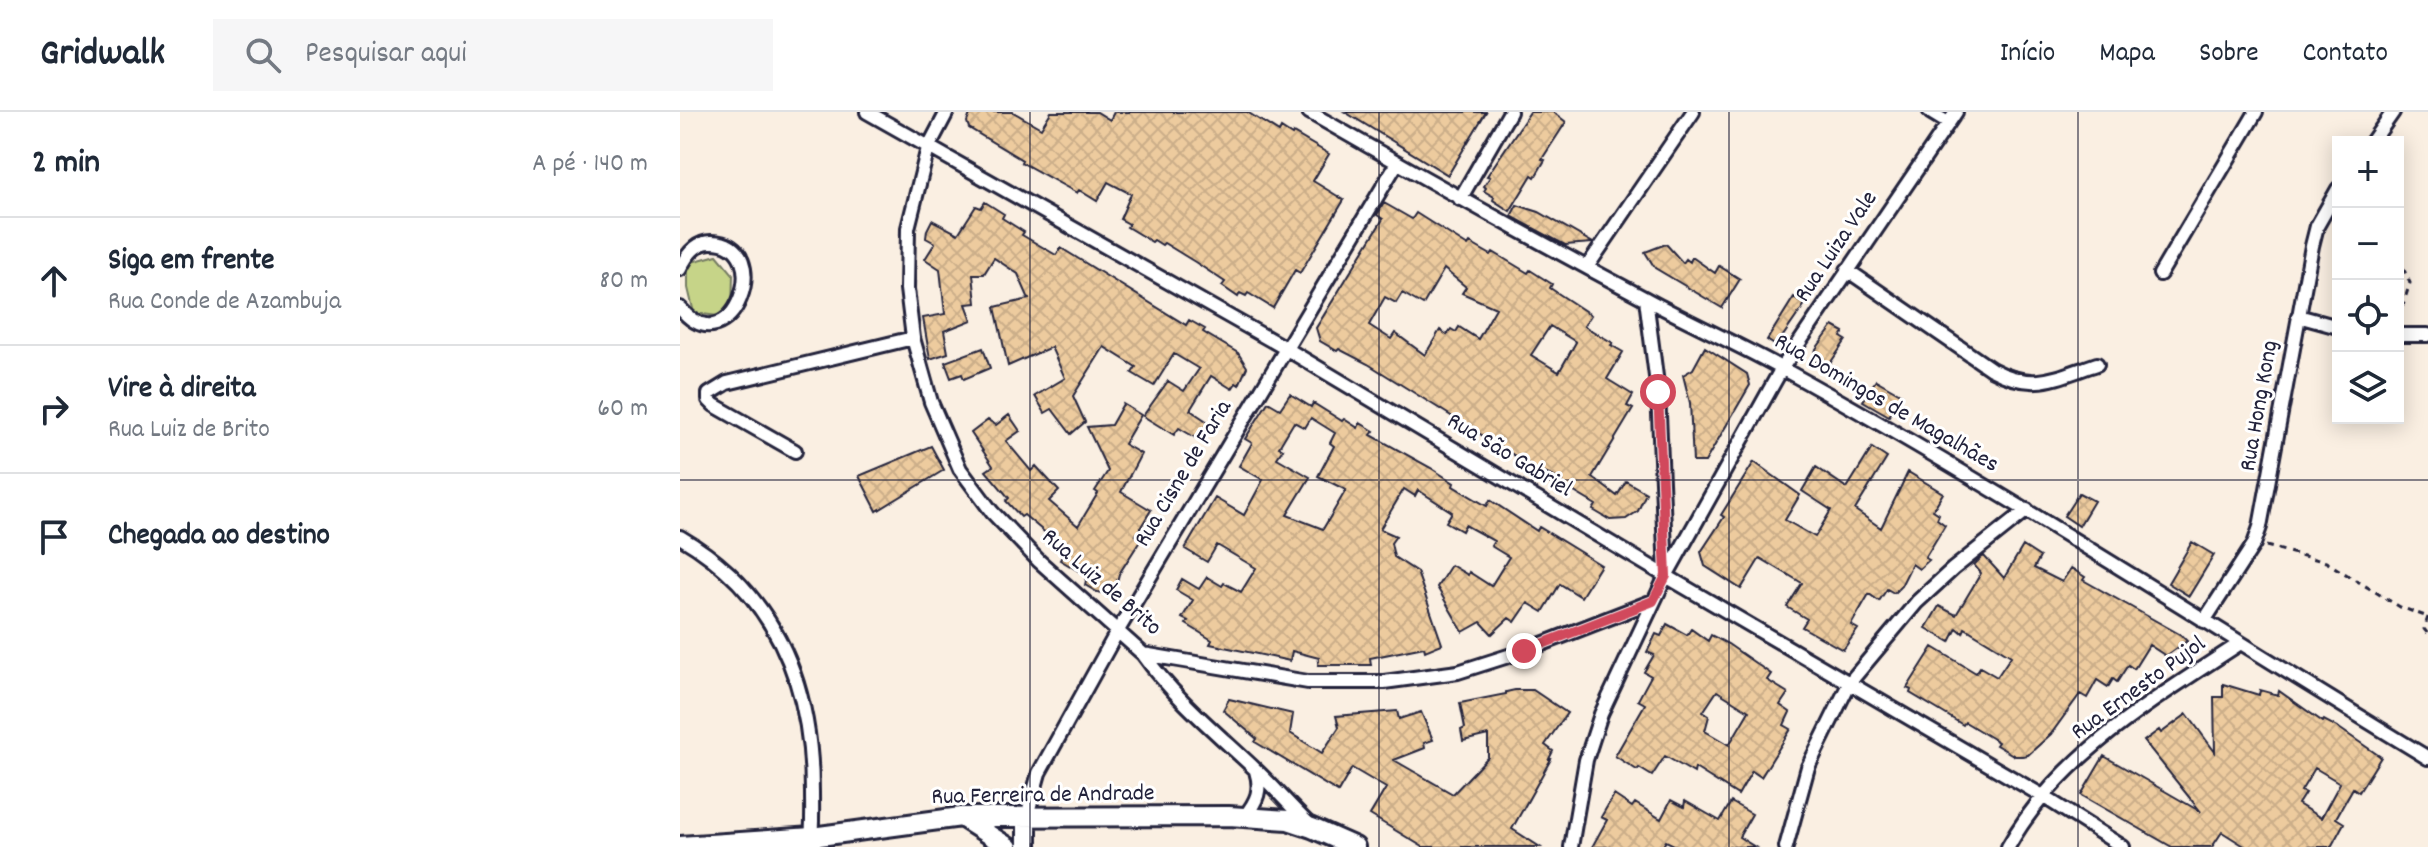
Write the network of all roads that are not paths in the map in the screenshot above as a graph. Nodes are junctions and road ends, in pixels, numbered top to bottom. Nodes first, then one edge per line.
1 (867, 112) edge
2 (947, 112) edge
3 (1309, 112) edge
4 (1510, 112) edge
5 (1693, 112) edge
6 (1930, 112) edge
7 (1956, 112) edge
8 (2256, 112) edge
9 (2393, 112) edge
10 (1948, 123) junction
11 (2376, 136) edge
12 (928, 148) junction
13 (1397, 163) junction
14 (1460, 199) junction
15 (2332, 200) edge
16 (1587, 267) junction
17 (680, 269) edge
18 (1847, 270) junction
19 (2160, 274) dead end
20 (1646, 299) junction
21 (680, 308) edge
22 (2298, 316) junction
23 (2332, 325) edge
24 (2404, 335) edge
25 (2428, 335) edge
26 (913, 338) junction
27 (1285, 348) junction
28 (2097, 364) dead end
29 (1782, 368) junction
30 (795, 451) dead end
31 (2027, 510) junction
32 (680, 537) edge
33 (1666, 576) junction
34 (1653, 601) junction
35 (2204, 621) junction
36 (1117, 632) junction
37 (2239, 644) junction
38 (1143, 654) junction
39 (1850, 682) junction
40 (2428, 758) edge
41 (1256, 771) junction
42 (2041, 795) junction
43 (1027, 816) junction
44 (1245, 816) junction
45 (961, 817) junction
46 (1312, 828) junction
47 (811, 842) edge
48 (680, 846) edge
49 (1006, 846) edge
50 (1027, 847) edge
51 (1355, 847) edge
52 (1571, 847) edge
53 (1786, 847) edge
54 (2008, 847) edge
55 (2123, 847) edge

1 - 12 street, Rua São Gabriel
2 - 12 street, Rua Luiz de Brito
3 - 13 street, Rua Domingos de Magalhães
4 - 14 street
5 - 16 street
6 - 10 street
7 - 10 street, Rua Luiza Vale
8 - 19 street
9 - 11 street
10 - 18 street, Rua Luiza Vale
12 - 26 street, Rua Luiz de Brito
12 - 27 street, Rua São Gabriel
13 - 14 street, Rua Domingos de Magalhães
13 - 27 street, Rua Cisne de Faria
14 - 16 street, Rua Domingos de Magalhães
15 - 22 street, Rua Hong Kong
16 - 20 street, Rua Domingos de Magalhães
17 - 21 street
18 - 28 street
18 - 29 street, Rua Luiza Vale
20 - 29 street, Rua Domingos de Magalhães
20 - 33 street
22 - 23 street
22 - 35 street, Rua Hong Kong
24 - 25 street
26 - 30 street
26 - 36 street, Rua Luiz de Brito
27 - 33 street, Rua São Gabriel
27 - 36 street, Rua Cisne de Faria
29 - 31 street, Rua Domingos de Magalhães
29 - 33 street, Rua Luiza Vale
31 - 35 street, Rua Domingos de Magalhães
31 - 39 street
32 - 47 street
33 - 34 street, Rua Luiza Vale
33 - 39 street, Rua São Gabriel
34 - 38 street, Rua Luiz de Brito
34 - 52 street, Rua Luiza Vale
35 - 37 street, Rua Domingos de Magalhães
36 - 38 street, Rua Luiz de Brito
36 - 43 street, Rua Cisne de Faria
37 - 40 street, Rua Domingos de Magalhães
37 - 42 street, Rua Ernesto Pujol
38 - 41 street
39 - 42 street, Rua São Gabriel
39 - 53 street
41 - 44 street
41 - 46 street
42 - 54 street, Rua Ernesto Pujol
42 - 55 street, Rua São Gabriel
43 - 44 street, Rua Ferreira de Andrade
43 - 45 street, Rua Ferreira de Andrade
43 - 49 street
43 - 50 street
44 - 46 street, Rua Ferreira de Andrade
45 - 47 street, Rua Ferreira de Andrade
45 - 49 street
46 - 51 street, Rua Ferreira de Andrade
47 - 48 street, Rua Ferreira de Andrade

